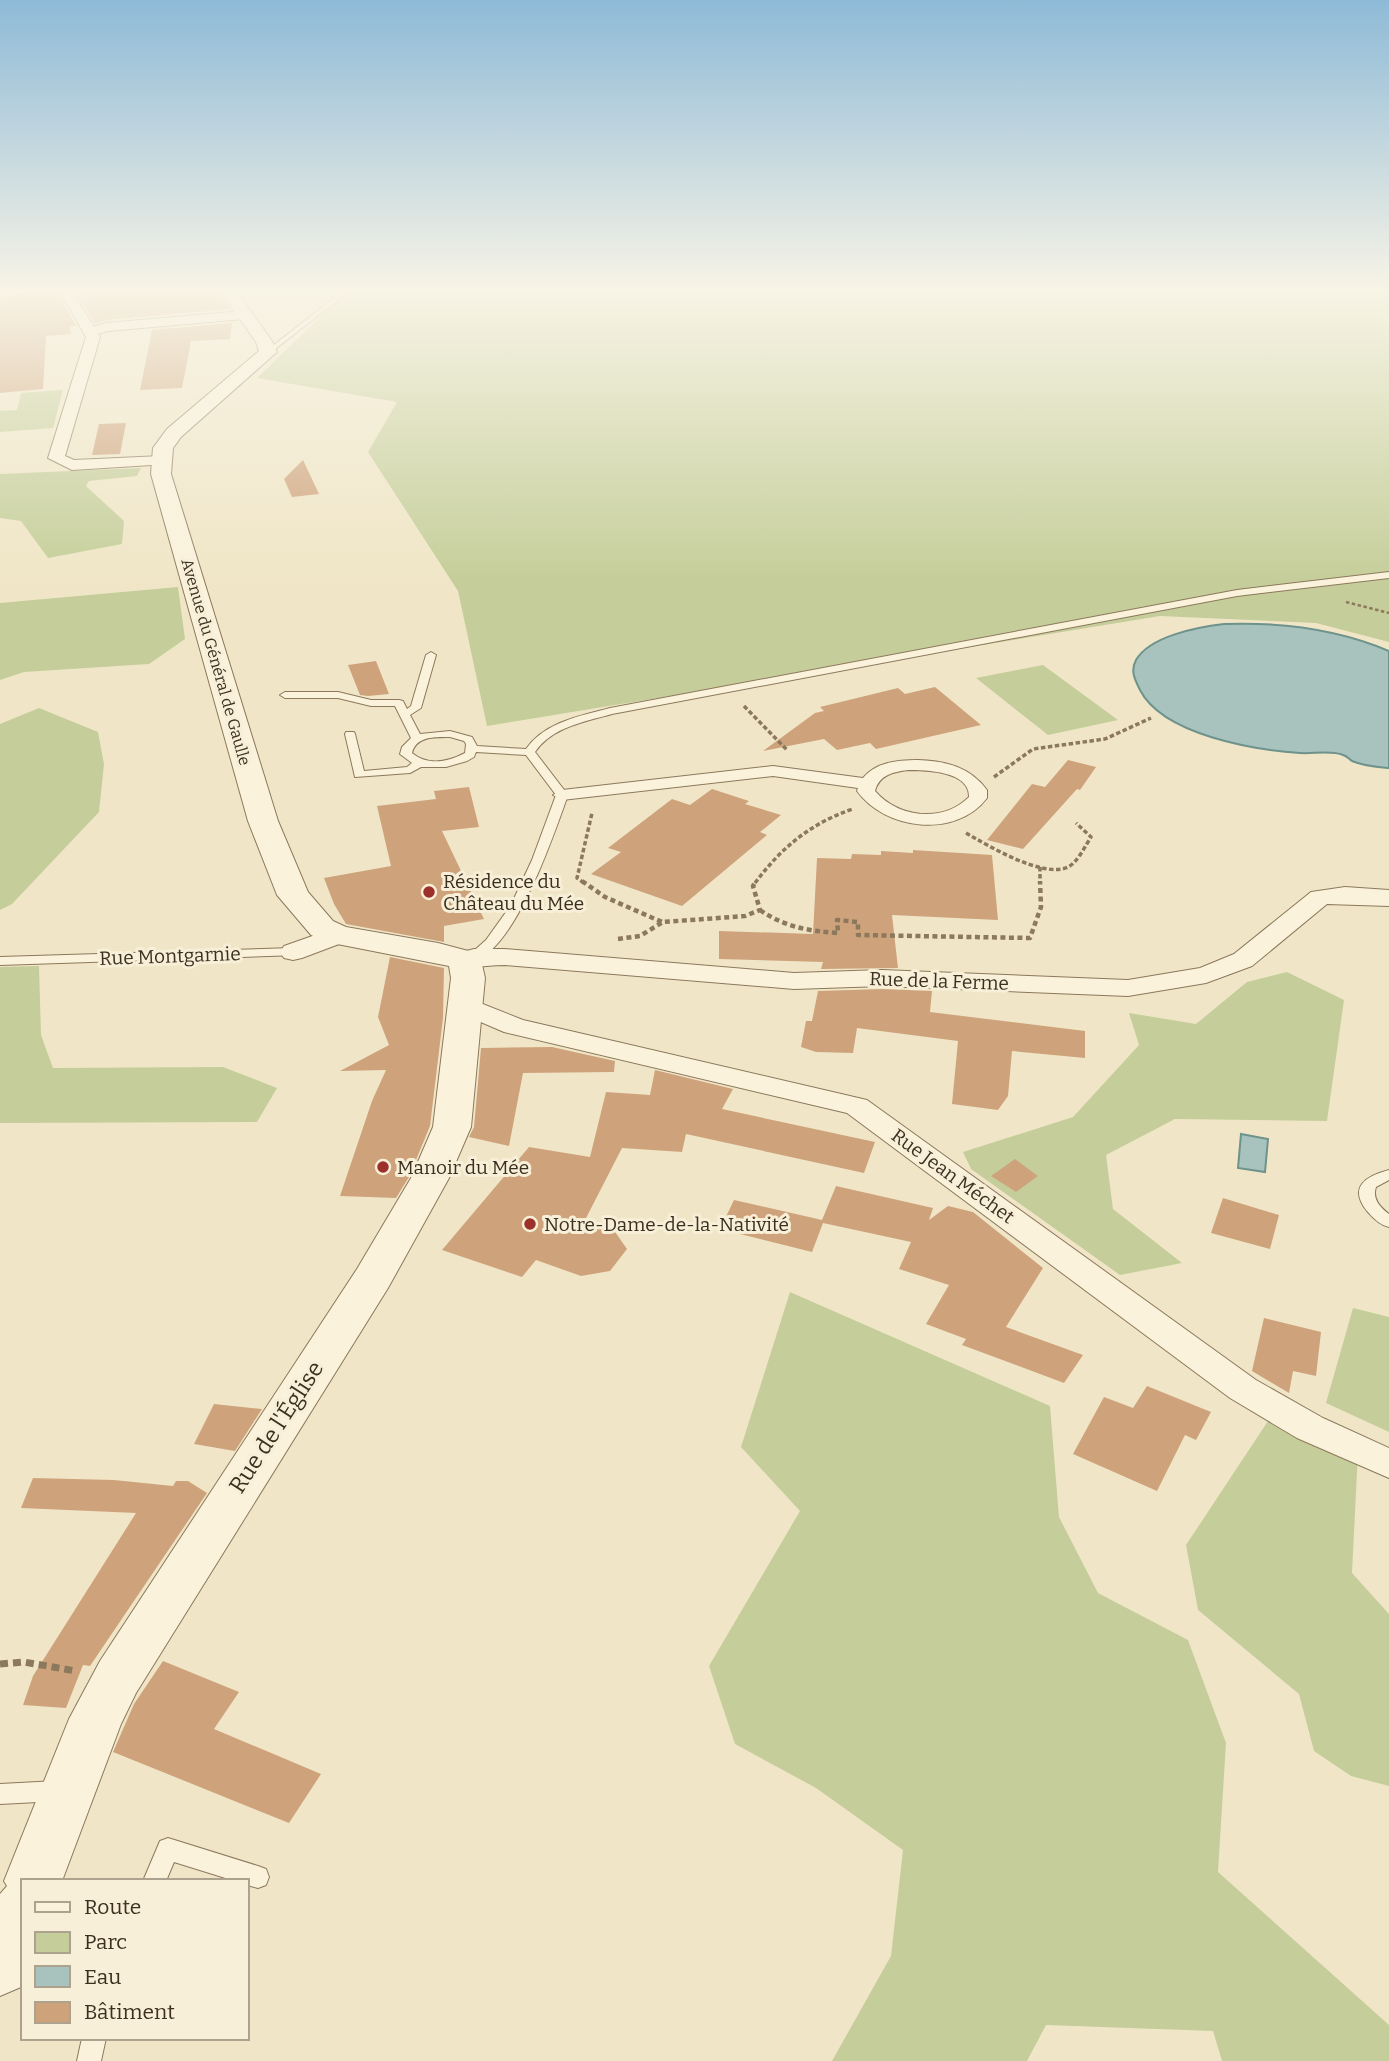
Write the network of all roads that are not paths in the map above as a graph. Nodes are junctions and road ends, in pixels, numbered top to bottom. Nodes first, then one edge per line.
1 (77, 389) edge
2 (225, 389) edge
3 (162, 461) junction
4 (1389, 575) edge
5 (431, 655) dead end
6 (285, 695) dead end
7 (405, 714) junction
8 (349, 734) dead end
9 (417, 739) junction
10 (473, 749) junction
11 (529, 752) junction
12 (419, 763) junction
13 (867, 784) junction
14 (562, 795) junction
15 (1389, 898) edge
16 (338, 935) junction
17 (293, 952) joint
18 (469, 959) junction
19 (0, 961) edge
20 (465, 1005) junction
21 (1389, 1175) edge
22 (1389, 1222) edge
23 (1389, 1464) edge
24 (69, 1790) junction
25 (0, 1794) edge
26 (258, 1877) dead end
27 (34, 1879) edge
28 (155, 1879) edge
29 (21, 1913) edge
30 (0, 1966) edge
31 (94, 2040) edge
32 (89, 2061) edge

1 - 3 street
2 - 3 street
3 - 16 street, Avenue du Général de Gaulle
4 - 11 lane
5 - 7 lane
6 - 7 lane
7 - 9 lane
8 - 12 lane
9 - 10 lane
9 - 12 lane
10 - 11 lane
10 - 12 lane
11 - 14 lane
13 - 13 street
13 - 14 street
14 - 18 lane
15 - 18 street, Rue de la Ferme
16 - 17 street, Rue Montgarnie
16 - 18 street, Avenue du Général de Gaulle
17 - 19 lane, Rue Montgarnie
18 - 20 street, Rue de l'Église
20 - 23 street, Rue Jean Méchet
20 - 24 street, Rue de l'Église
21 - 22 lane
24 - 25 lane
24 - 27 street, Rue de l'Église
26 - 28 lane
29 - 30 street
31 - 32 lane

